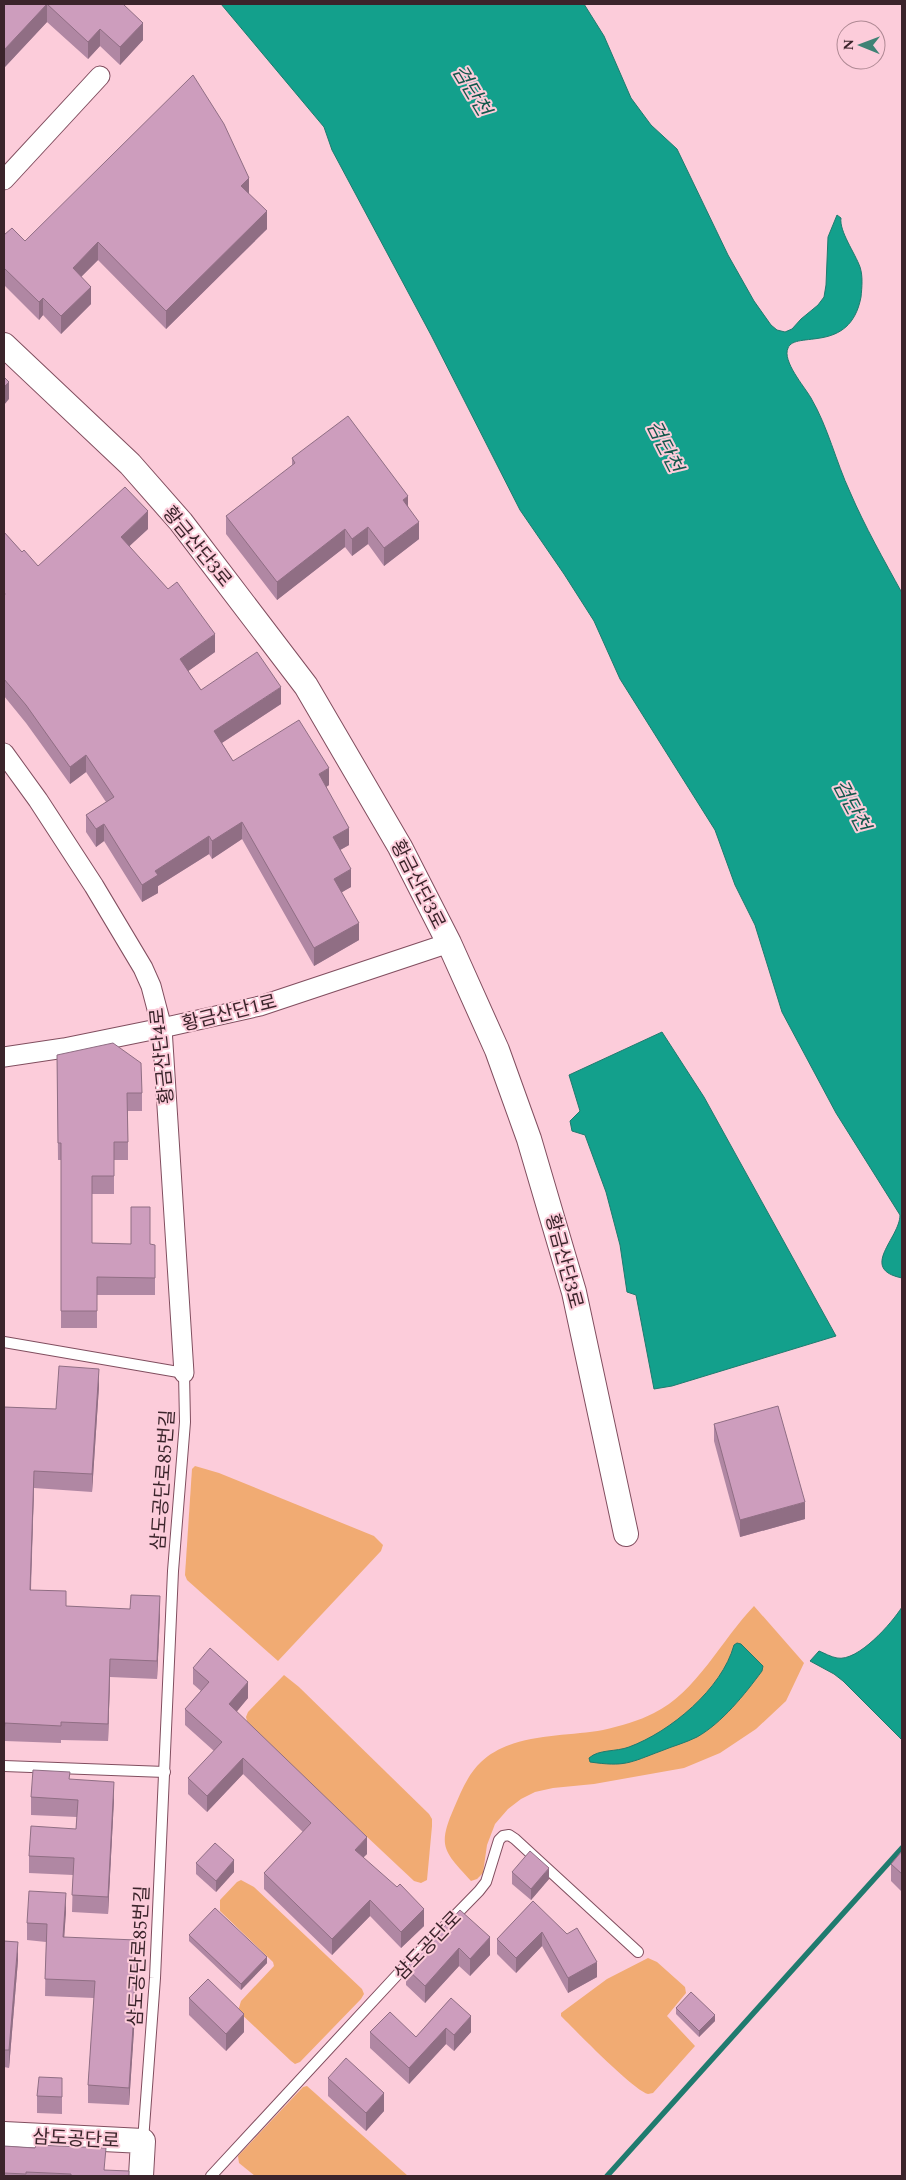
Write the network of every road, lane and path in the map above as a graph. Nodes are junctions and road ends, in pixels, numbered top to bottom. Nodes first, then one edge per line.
1 (100, 76) dead end
2 (4, 180) edge
3 (4, 345) edge
4 (4, 752) edge
5 (449, 943) junction
6 (162, 1028) junction
7 (4, 1057) edge
8 (4, 1342) edge
9 (184, 1373) junction
10 (626, 1534) dead end
11 (4, 1766) edge
12 (165, 1772) junction
13 (638, 1952) dead end
14 (4, 2134) edge
15 (143, 2141) junction
16 (141, 2176) edge
17 (211, 2176) edge

1 - 2 street
3 - 5 street, 황금산단3로
4 - 6 street, 황금산단4로
5 - 6 street, 황금산단1로
5 - 10 street, 황금산단3로
6 - 7 street, 황금산단1로
6 - 9 street, 황금산단4로
8 - 9 lane
9 - 12 lane, 삼도공단로85번길
11 - 12 lane
12 - 15 lane, 삼도공단로85번길
13 - 17 lane, 삼도공단로
14 - 15 street, 삼도공단로
15 - 16 street, 삼도공단로

